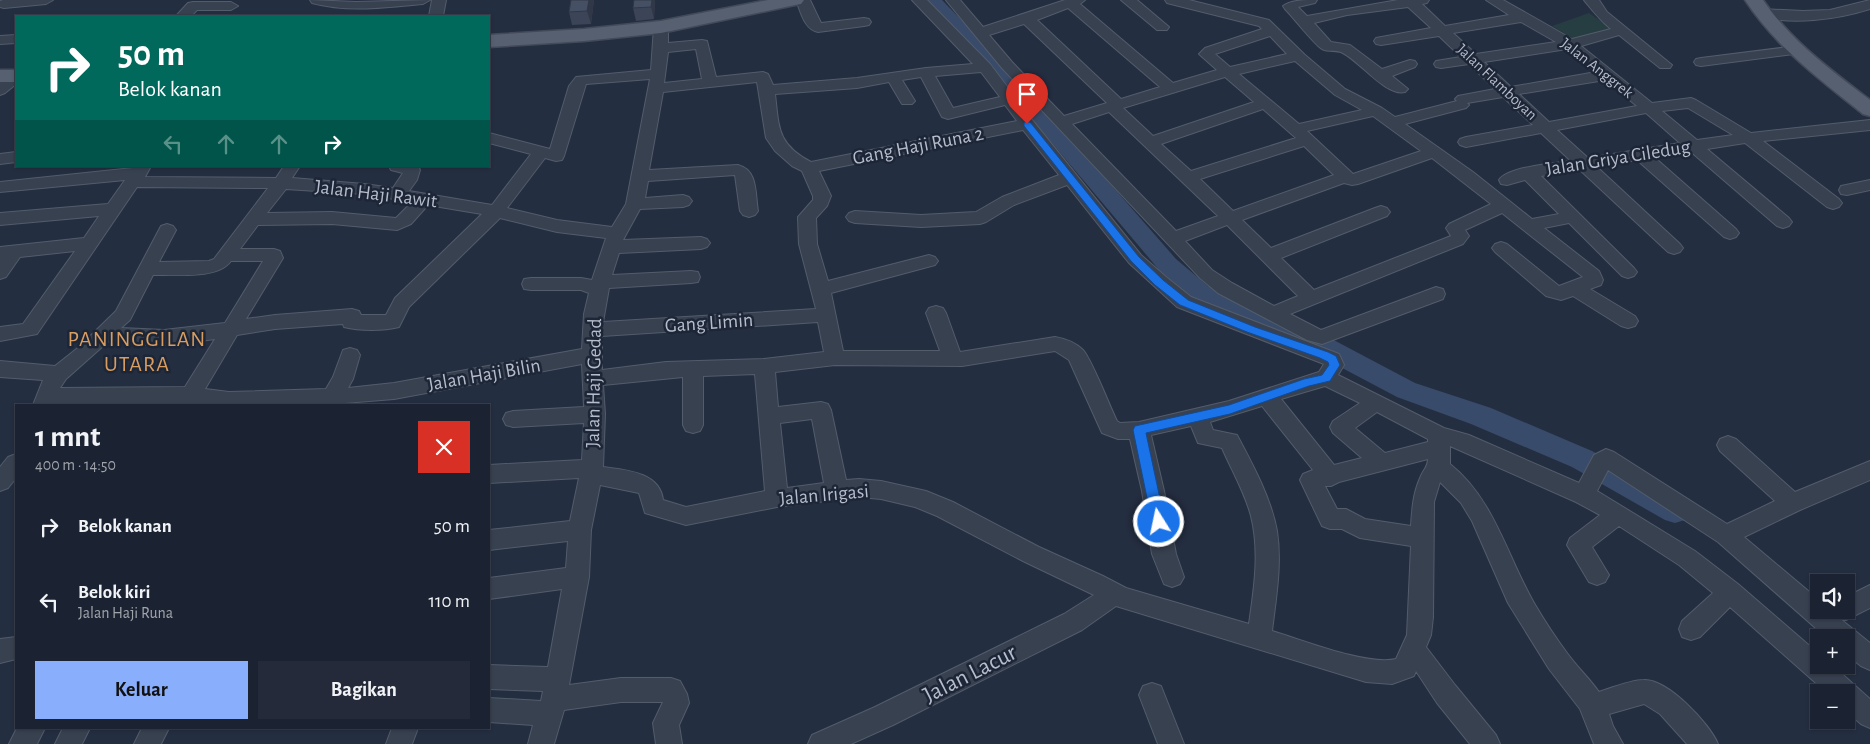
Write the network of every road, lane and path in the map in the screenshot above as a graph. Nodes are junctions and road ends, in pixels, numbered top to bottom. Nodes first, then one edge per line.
1 (46, 0) edge
2 (317, 0) edge
3 (423, 0) edge
4 (439, 0) edge
5 (795, 0) edge
6 (803, 0) edge
7 (919, 0) edge
8 (953, 0) edge
9 (1128, 0) edge
10 (1172, 0) edge
11 (1493, 0) edge
12 (1591, 0) edge
13 (1074, 1) edge
14 (1301, 1) edge
15 (1414, 1) edge
16 (773, 2) edge
17 (234, 3) edge
18 (4, 4) edge
19 (1870, 4) edge
20 (1763, 7) edge
21 (329, 11) edge
22 (185, 15) edge
23 (222, 15) edge
24 (436, 15) edge
25 (1523, 17) junction
26 (1027, 19) junction
27 (1301, 19) junction
28 (864, 22) dead end
29 (661, 27) junction
30 (1162, 27) dead end
31 (1268, 27) junction
32 (1442, 30) junction
33 (1622, 30) junction
34 (1313, 32) junction
35 (980, 33) junction
36 (15, 39) edge
37 (0, 40) edge
38 (490, 41) edge
39 (1284, 41) junction
40 (1570, 44) junction
41 (661, 48) junction
42 (1345, 48) junction
43 (1797, 50) junction
44 (1298, 56) junction
45 (1472, 59) junction
46 (1701, 62) dead end
47 (1410, 64) dead end
48 (1441, 64) dead end
49 (1665, 64) dead end
50 (985, 67) junction
51 (926, 72) junction
52 (1223, 73) junction
53 (1379, 75) junction
54 (1608, 75) junction
55 (0, 76) edge
56 (15, 76) edge
57 (15, 77) edge
58 (893, 77) junction
59 (657, 81) junction
60 (710, 83) junction
61 (1171, 89) junction
62 (1400, 89) dead end
63 (0, 90) edge
64 (767, 90) junction
65 (1507, 91) junction
66 (1008, 100) junction
67 (907, 101) dead end
68 (1870, 102) edge
69 (1260, 104) dead end
70 (1115, 106) junction
71 (1649, 108) junction
72 (1870, 110) edge
73 (1376, 111) junction
74 (1060, 122) junction
75 (1392, 123) junction
76 (1870, 123) edge
77 (1027, 124) junction
78 (1546, 127) junction
79 (1298, 136) junction
80 (490, 138) edge
81 (1741, 138) junction
82 (1150, 142) junction
83 (1466, 142) dead end
84 (1694, 146) junction
85 (541, 152) junction
86 (1434, 152) junction
87 (1640, 155) junction
88 (15, 156) edge
89 (0, 159) edge
90 (1585, 164) junction
91 (291, 167) edge
92 (402, 167) edge
93 (809, 168) junction
94 (1528, 173) junction
95 (138, 174) edge
96 (642, 176) junction
97 (1188, 177) junction
98 (1071, 178) junction
99 (1341, 178) dead end
100 (1507, 180) dead end
101 (281, 183) junction
102 (1870, 185) edge
103 (0, 186) edge
104 (1847, 190) dead end
105 (396, 194) junction
106 (424, 198) junction
107 (683, 201) dead end
108 (635, 204) junction
109 (1833, 204) dead end
110 (1497, 208) dead end
111 (114, 209) junction
112 (496, 211) junction
113 (750, 211) dead end
114 (1381, 212) dead end
115 (855, 217) dead end
116 (1573, 217) junction
117 (1229, 218) junction
118 (0, 219) edge
119 (254, 219) junction
120 (1783, 222) dead end
121 (1535, 224) dead end
122 (167, 230) dead end
123 (1730, 233) dead end
124 (1172, 239) junction
125 (615, 240) junction
126 (89, 243) junction
127 (701, 243) dead end
128 (1501, 248) dead end
129 (1674, 248) dead end
130 (7, 253) edge
131 (225, 255) junction
132 (1269, 256) junction
133 (929, 262) dead end
134 (148, 269) junction
135 (1628, 272) dead end
136 (0, 273) edge
137 (690, 277) dead end
138 (531, 284) dead end
139 (600, 286) junction
140 (1574, 288) junction
141 (821, 289) junction
142 (1436, 294) dead end
143 (1312, 299) junction
144 (936, 313) dead end
145 (1274, 313) junction
146 (826, 315) junction
147 (1628, 321) dead end
148 (231, 330) junction
149 (592, 330) junction
150 (107, 331) junction
151 (0, 334) edge
152 (350, 355) dead end
153 (591, 355) junction
154 (835, 358) junction
155 (953, 360) junction
156 (764, 366) junction
157 (0, 369) edge
158 (693, 369) junction
159 (59, 374) junction
160 (1326, 378) junction
161 (592, 379) junction
162 (190, 396) junction
163 (332, 396) junction
164 (1267, 397) junction
165 (392, 398) edge
166 (45, 400) edge
167 (99, 400) edge
168 (304, 402) edge
169 (1377, 402) junction
170 (595, 414) junction
171 (769, 416) junction
172 (1198, 416) junction
173 (513, 419) dead end
174 (693, 425) dead end
175 (1139, 430) junction
176 (1728, 445) dead end
177 (1439, 450) junction
178 (1381, 462) junction
179 (15, 464) edge
180 (1870, 470) edge
181 (592, 471) junction
182 (490, 474) edge
183 (1330, 476) junction
184 (0, 482) edge
185 (837, 491) junction
186 (1584, 495) junction
187 (777, 498) junction
188 (1792, 503) junction
189 (1618, 514) junction
190 (580, 530) junction
191 (1726, 535) junction
192 (1422, 538) junction
193 (490, 540) edge
194 (1597, 574) dead end
195 (577, 577) junction
196 (1172, 578) dead end
197 (490, 588) edge
198 (1730, 592) junction
199 (1810, 593) edge
200 (1113, 595) junction
201 (1870, 596) edge
202 (1855, 604) edge
203 (1691, 629) dead end
204 (1259, 638) junction
205 (1855, 646) edge
206 (15, 648) edge
207 (0, 651) edge
208 (1413, 651) junction
209 (1870, 658) edge
210 (490, 677) edge
211 (1834, 684) edge
212 (1152, 695) dead end
213 (554, 698) junction
214 (1855, 702) edge
215 (1592, 706) junction
216 (490, 710) edge
217 (1870, 715) edge
218 (31, 729) edge
219 (76, 729) edge
220 (155, 729) edge
221 (405, 729) edge
222 (22, 744) edge
223 (68, 744) edge
224 (147, 744) edge
225 (399, 744) edge
226 (541, 744) edge
227 (669, 744) edge
228 (822, 744) edge
229 (1171, 744) edge
230 (1487, 744) edge
231 (1610, 744) edge
232 (1705, 744) edge

1 - 18 street
2 - 21 street
3 - 21 street
4 - 24 street
5 - 16 main road
6 - 28 street
7 - 50 street
8 - 35 street
9 - 30 street
10 - 31 street
11 - 25 street, Jalan Anggrek
12 - 33 street
13 - 26 street
13 - 61 street
14 - 27 street
15 - 27 street
15 - 32 street, Jalan Flamboyan
16 - 29 main road
17 - 22 street
17 - 23 street
19 - 20 street
20 - 43 main road
20 - 68 main road
25 - 32 street
25 - 40 street, Jalan Anggrek
26 - 35 street
26 - 70 street
27 - 31 street
27 - 34 street
29 - 38 main road
29 - 41 street, Jalan Haji Gedad
31 - 39 street
31 - 52 street
32 - 42 street
32 - 45 street, Jalan Flamboyan
33 - 40 street
33 - 49 street
34 - 39 street
34 - 42 street
35 - 74 street
36 - 37 street
39 - 44 street
40 - 45 street
40 - 54 street, Jalan Anggrek
41 - 59 street, Jalan Haji Gedad
41 - 60 street
42 - 53 street
43 - 46 street
43 - 72 main road
44 - 52 street
44 - 73 street
45 - 48 street
45 - 65 street, Jalan Flamboyan
47 - 53 street
50 - 51 street
50 - 66 street
51 - 58 street
51 - 66 street
52 - 61 street
52 - 79 street
53 - 62 street
54 - 65 street
54 - 71 street, Jalan Anggrek
55 - 56 main road
57 - 63 street
58 - 64 street
58 - 67 street
59 - 60 street
59 - 85 street
59 - 96 street, Jalan Haji Gedad
60 - 64 street
61 - 70 street
64 - 93 street
65 - 75 street
65 - 78 street, Jalan Flamboyan
66 - 77 street
69 - 82 street
70 - 74 street
70 - 82 street
71 - 78 street, Jalan Griya Ciledug
71 - 81 street, Jalan Griya Ciledug
71 - 84 street, Jalan Anggrek
73 - 75 street
73 - 79 street
74 - 124 street
75 - 86 street
76 - 81 street, Jalan Griya Ciledug
77 - 93 street, Gang Haji Runa 2
77 - 98 street
78 - 83 street, Jalan Griya Ciledug
78 - 90 street, Jalan Flamboyan
79 - 86 street
79 - 97 street
80 - 85 street
81 - 84 street, Jalan Griya Ciledug
81 - 109 street
82 - 97 street
84 - 87 street, Jalan Griya Ciledug
84 - 120 street, Jalan Anggrek
85 - 112 street
86 - 140 street
87 - 90 street, Jalan Griya Ciledug
87 - 123 street
88 - 89 street
90 - 94 street, Jalan Griya Ciledug
90 - 129 street, Jalan Flamboyan
91 - 101 street
92 - 105 street
93 - 141 street
94 - 100 street, Jalan Griya Ciledug
94 - 116 street
95 - 101 street, Jalan Haji Rawit
95 - 103 street, Jalan Haji Rawit
95 - 111 street
96 - 108 street, Jalan Haji Gedad
96 - 113 street
97 - 117 street
98 - 115 street
98 - 160 street
99 - 117 street
101 - 105 street, Jalan Haji Rawit
101 - 119 street
102 - 104 street
105 - 106 street, Jalan Haji Rawit
106 - 112 street, Jalan Haji Rawit
106 - 119 street
107 - 108 street
108 - 125 street, Jalan Haji Gedad
110 - 143 street
111 - 118 street
111 - 126 street
112 - 125 street, Jalan Haji Rawit
112 - 148 street
114 - 132 street
116 - 121 street
116 - 135 street
117 - 124 street
117 - 132 street
119 - 131 street
122 - 134 street
124 - 145 street
125 - 127 street, Jalan Haji Rawit
125 - 139 street, Jalan Haji Gedad
126 - 130 street
126 - 151 street
128 - 140 street
130 - 136 street
131 - 134 street
131 - 148 street
132 - 143 street
133 - 141 street
134 - 150 street
137 - 139 street
138 - 139 street
139 - 149 street, Jalan Haji Gedad
140 - 147 street
141 - 146 street
142 - 145 street
143 - 145 street
144 - 155 street
146 - 149 street, Gang Limin
146 - 154 street
148 - 150 street
148 - 162 street
149 - 153 street, Jalan Haji Gedad
150 - 159 street
152 - 163 street
153 - 161 street, Jalan Haji Gedad
153 - 165 street, Jalan Haji Bilin
154 - 155 street
154 - 156 street
155 - 175 street
156 - 158 street
156 - 171 street
157 - 159 street
158 - 161 street
158 - 174 street
159 - 166 street
160 - 164 street
160 - 169 street
161 - 170 street, Jalan Haji Gedad
162 - 167 street, Jalan Haji Bilin
162 - 168 street, Jalan Haji Bilin
163 - 165 street, Jalan Haji Bilin
163 - 168 street, Jalan Haji Bilin
164 - 172 street
164 - 183 street
166 - 167 street, Jalan Haji Bilin
169 - 177 street
169 - 178 street
170 - 173 street
170 - 181 street, Jalan Haji Gedad
171 - 185 street
171 - 187 street
172 - 175 street
172 - 204 street
175 - 196 street
176 - 188 street
177 - 178 street
177 - 186 street
177 - 192 street, Jalan Irigasi
177 - 215 street
178 - 183 street
179 - 184 street
180 - 188 street
181 - 182 street
181 - 187 street, Jalan Irigasi
181 - 190 street, Jalan Haji Gedad
183 - 192 street
185 - 187 street, Jalan Irigasi
185 - 200 street, Jalan Irigasi
186 - 189 street
186 - 191 street
188 - 191 street
189 - 194 street
189 - 198 street
190 - 193 street
190 - 195 street, Jalan Haji Gedad
191 - 199 street
192 - 208 street, Jalan Irigasi
195 - 197 street
195 - 213 street, Jalan Haji Gedad
198 - 203 street
198 - 211 street
200 - 204 street, Jalan Irigasi
200 - 228 street, Jalan Lacur
201 - 202 street
204 - 208 street, Jalan Irigasi
205 - 209 street
206 - 207 street
208 - 230 street
210 - 213 street
212 - 229 street
213 - 216 street
213 - 226 street, Jalan Haji Gedad
213 - 227 street
214 - 217 street
215 - 231 street
215 - 232 street
218 - 222 street
219 - 223 street
220 - 224 street
221 - 225 street

